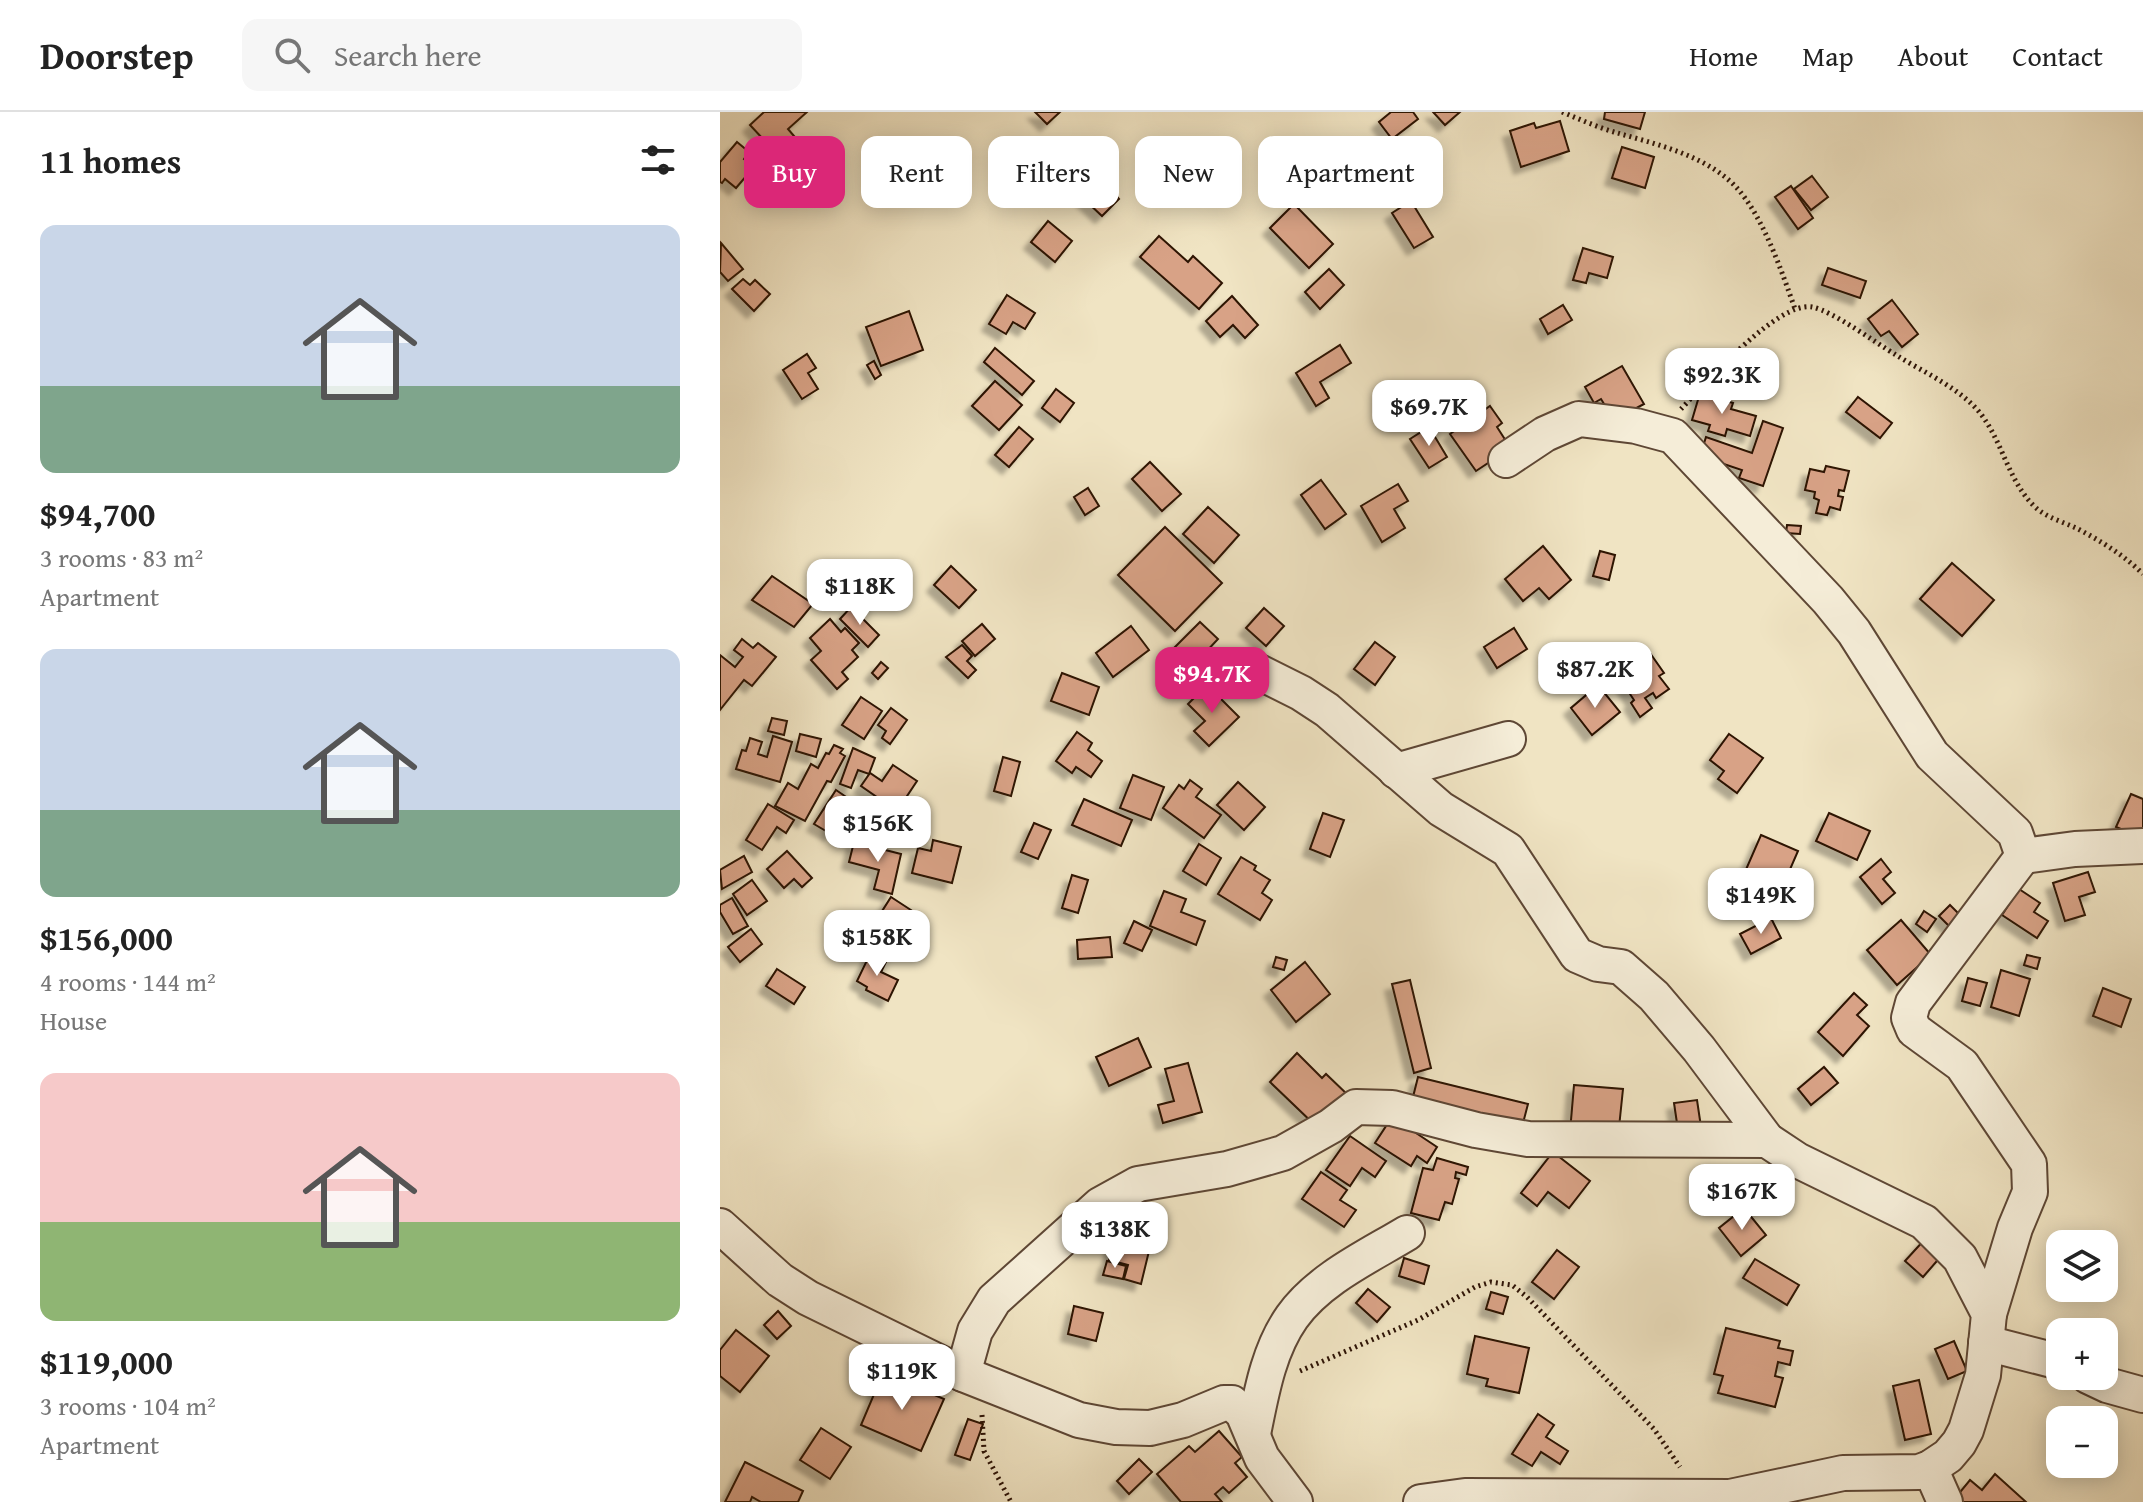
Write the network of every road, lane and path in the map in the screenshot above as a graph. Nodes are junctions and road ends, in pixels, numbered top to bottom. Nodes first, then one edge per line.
1 (1562, 112) edge
2 (1795, 309) junction
3 (1659, 432) junction
4 (1506, 460) dead end
5 (2143, 574) edge
6 (1251, 668) dead end
7 (1508, 739) dead end
8 (1396, 771) junction
9 (2143, 846) edge
10 (2023, 856) junction
11 (1767, 1140) junction
12 (720, 1226) edge
13 (1407, 1233) dead end
14 (1988, 1329) junction
15 (2046, 1356) edge
16 (963, 1374) junction
17 (2118, 1388) edge
18 (1262, 1391) junction
19 (2143, 1395) edge
20 (1253, 1434) junction
21 (1930, 1468) junction
22 (1694, 1497) junction
23 (1011, 1502) edge
24 (1295, 1502) edge
25 (1421, 1502) edge
26 (1945, 1502) edge

1 - 2 path
2 - 3 path
2 - 5 path
3 - 4 street
3 - 10 street
6 - 8 street
7 - 8 street
8 - 11 street
9 - 10 street
10 - 14 street
11 - 14 street
11 - 16 street
12 - 16 street
13 - 18 street
14 - 15 street
14 - 21 street
16 - 20 street
16 - 23 path
17 - 19 street
18 - 20 street
18 - 22 path
20 - 24 street
21 - 22 street
21 - 26 street
22 - 25 street

